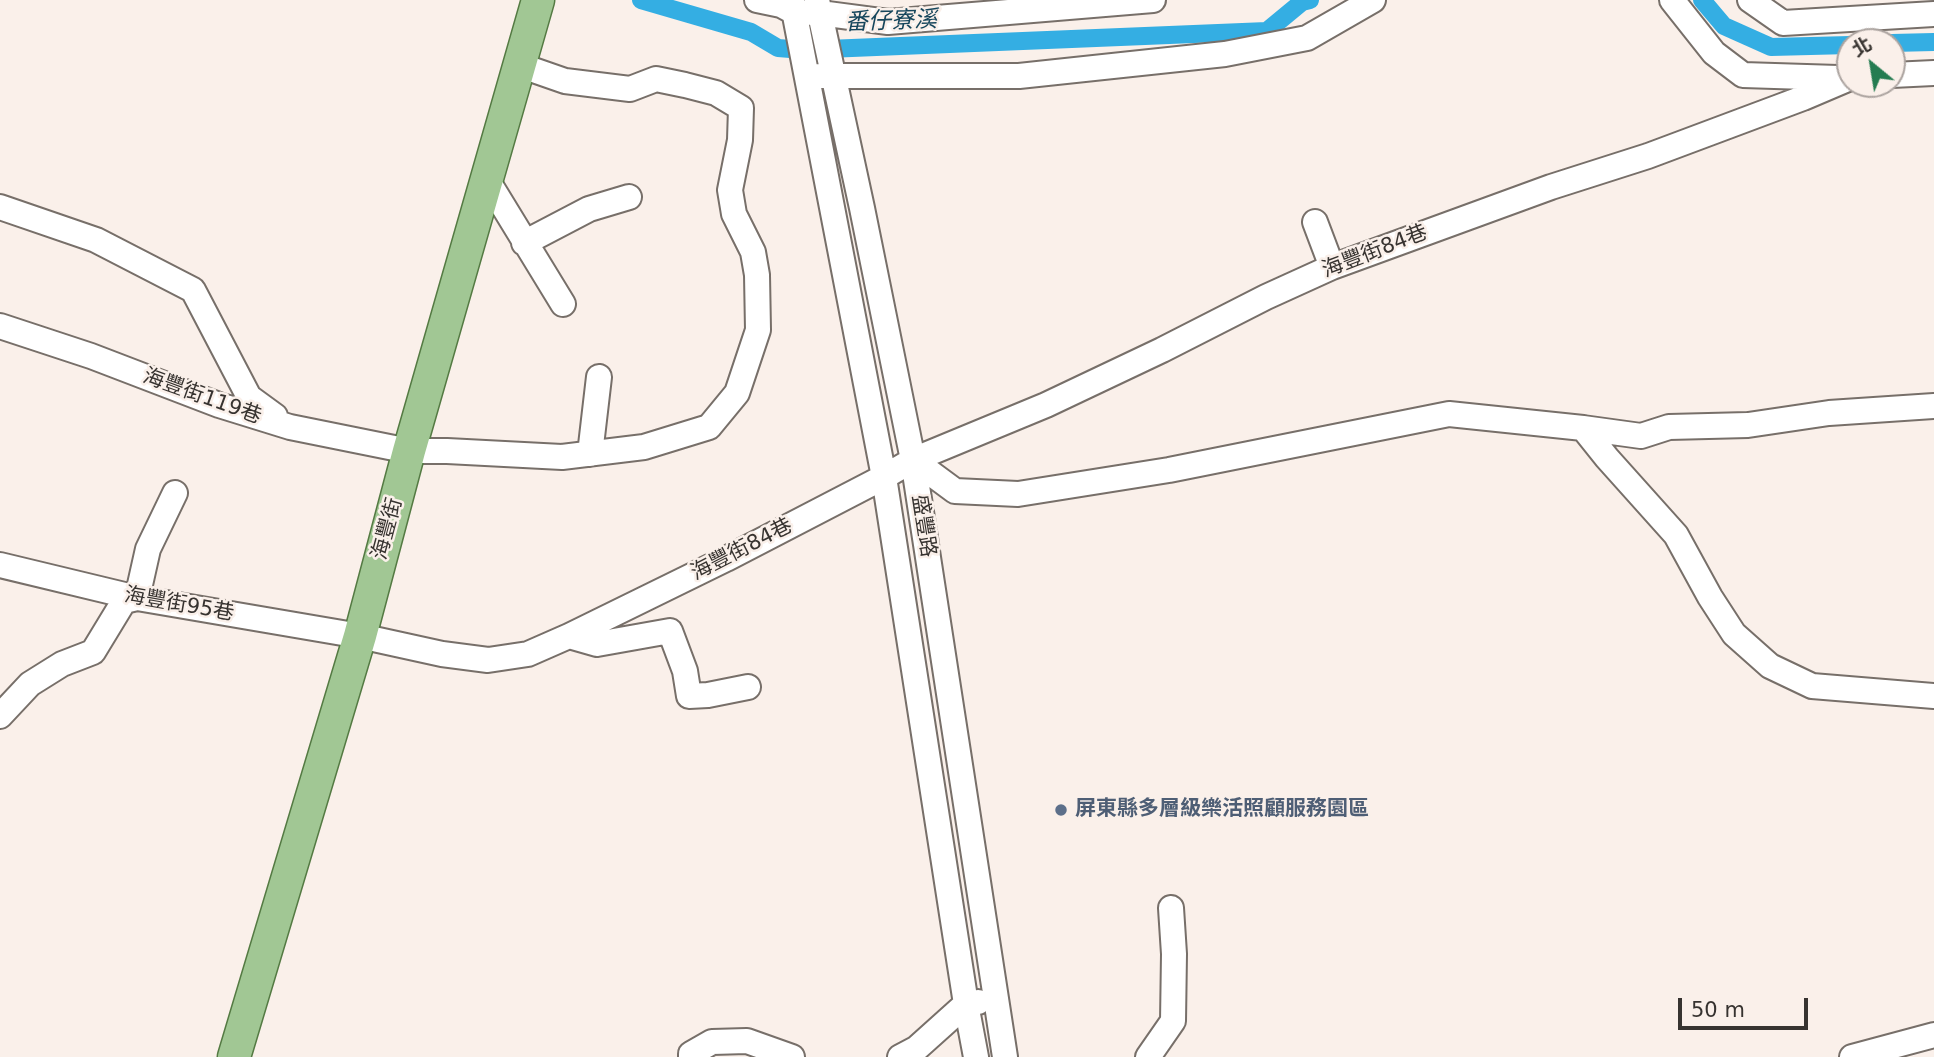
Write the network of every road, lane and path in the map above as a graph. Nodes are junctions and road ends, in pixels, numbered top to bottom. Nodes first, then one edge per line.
1 (538, 0) edge
2 (757, 0) edge
3 (1153, 0) edge
4 (1373, 0) edge
5 (1672, 0) edge
6 (1750, 0) edge
7 (793, 6) edge
8 (819, 6) edge
9 (1934, 14) edge
10 (519, 65) junction
11 (1934, 73) edge
12 (1906, 74) edge
13 (808, 76) junction
14 (833, 76) junction
15 (1836, 79) edge
16 (1836, 83) edge
17 (486, 178) junction
18 (629, 197) dead end
19 (0, 207) edge
20 (1315, 222) dead end
21 (524, 243) junction
22 (1332, 267) junction
23 (563, 304) dead end
24 (0, 326) edge
25 (599, 377) dead end
26 (1934, 406) edge
27 (290, 428) junction
28 (1583, 428) junction
29 (409, 451) junction
30 (590, 454) junction
31 (913, 460) junction
32 (884, 477) junction
33 (174, 493) dead end
34 (0, 565) edge
35 (137, 598) junction
36 (360, 636) junction
37 (569, 636) junction
38 (748, 687) dead end
39 (1934, 696) edge
40 (0, 716) edge
41 (1171, 908) dead end
42 (996, 998) junction
43 (966, 1004) junction
44 (1934, 1035) edge
45 (234, 1057) edge
46 (691, 1057) edge
47 (792, 1057) edge
48 (900, 1057) edge
49 (975, 1057) edge
50 (1005, 1057) edge
51 (1148, 1057) edge
52 (1852, 1057) edge

1 - 10 main road, 海豐街
2 - 7 street
3 - 8 street
4 - 14 street
5 - 15 street
6 - 9 street
7 - 8 street
7 - 13 street, 盛豐路
8 - 14 street, 盛豐路
10 - 17 main road, 海豐街
10 - 30 street, 海豐街119巷
11 - 12 street
13 - 14 street
13 - 32 street, 盛豐路
14 - 31 street, 盛豐路
16 - 22 street, 海豐街84巷
17 - 21 street
17 - 29 main road, 海豐街
18 - 21 street
19 - 27 street
20 - 22 street
21 - 23 street
22 - 31 street, 海豐街84巷
24 - 27 street, 海豐街119巷
25 - 30 street
26 - 28 street
27 - 29 street, 海豐街119巷
28 - 31 street
28 - 39 street
29 - 30 street, 海豐街119巷
29 - 36 main road, 海豐街
31 - 32 street, 海豐街84巷
31 - 42 street, 盛豐路
32 - 37 street, 海豐街84巷
32 - 43 street, 盛豐路
33 - 35 street
34 - 35 street, 海豐街95巷
35 - 36 street, 海豐街95巷
35 - 40 street
36 - 37 street, 海豐街84巷
36 - 45 main road, 海豐街
37 - 38 street
41 - 51 street
42 - 43 street
42 - 50 street, 盛豐路
43 - 48 street
43 - 49 street, 盛豐路
44 - 52 street
46 - 47 street

